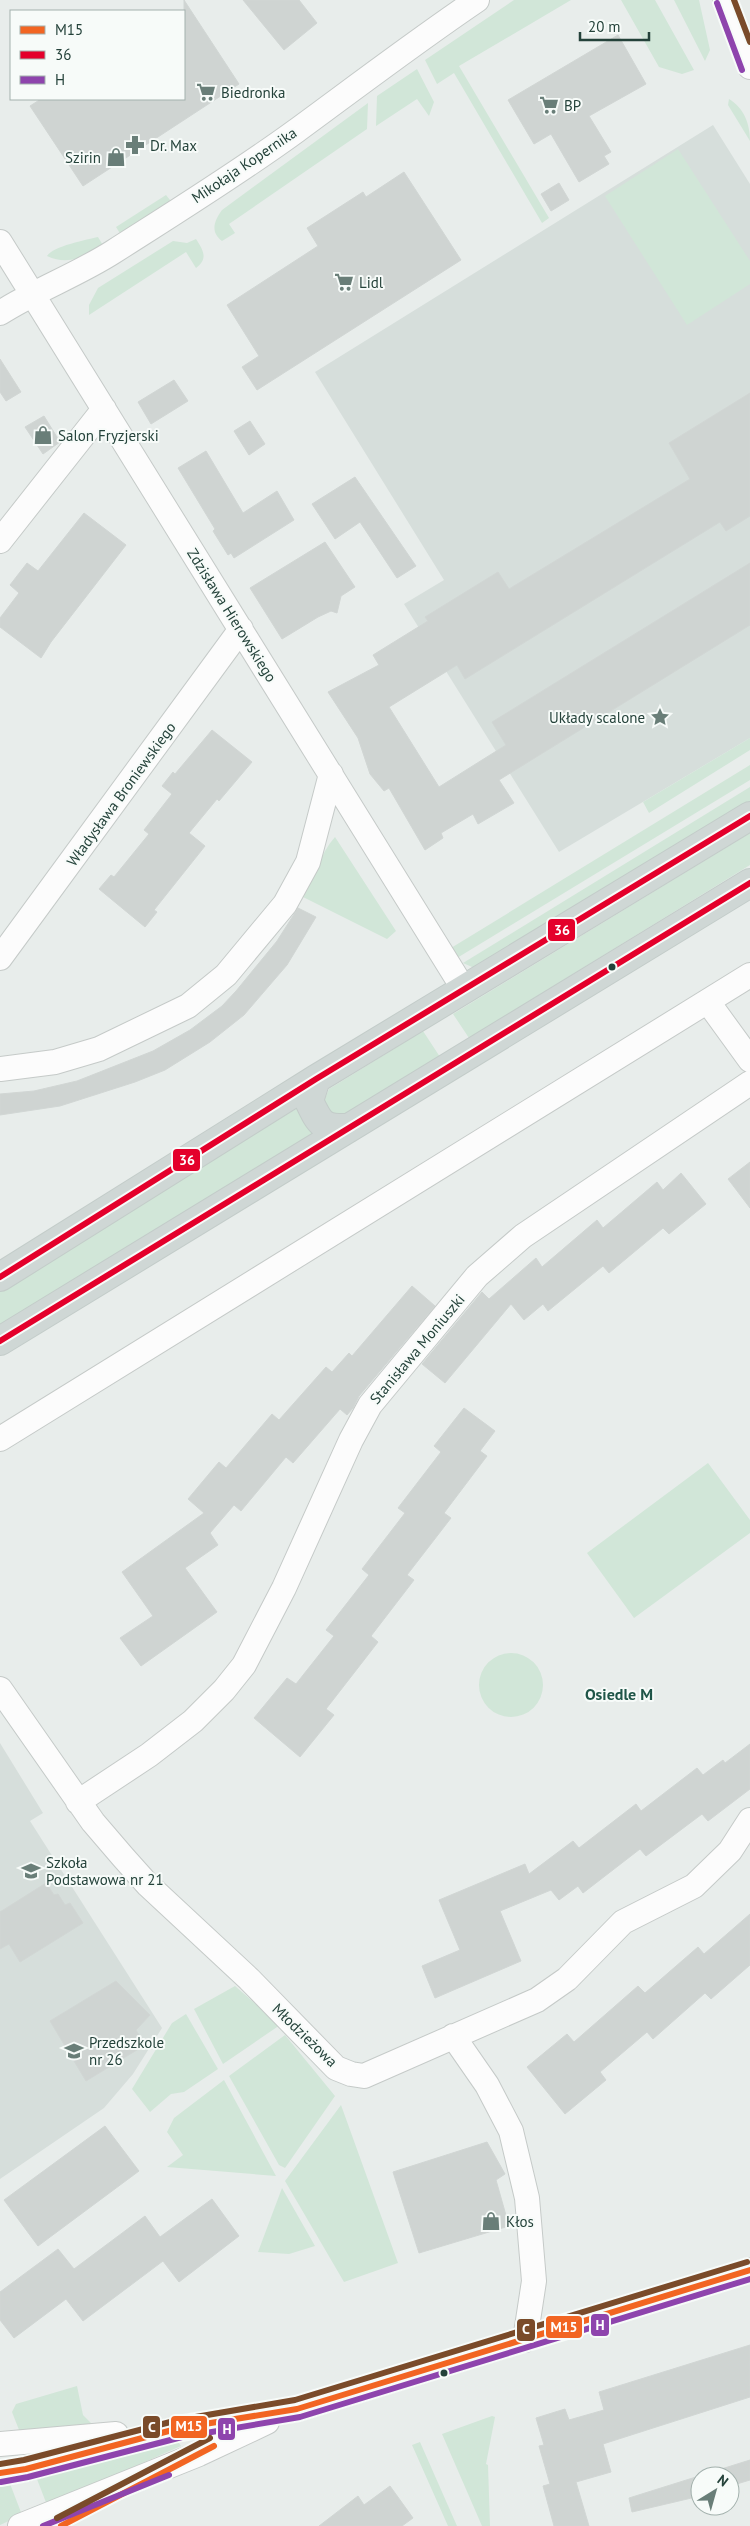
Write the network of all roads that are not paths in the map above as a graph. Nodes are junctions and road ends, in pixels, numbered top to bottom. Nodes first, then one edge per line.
1 (477, 0) edge
2 (725, 0) edge
3 (750, 68) edge
4 (0, 242) edge
5 (32, 293) junction
6 (0, 313) edge
7 (104, 409) junction
8 (0, 542) edge
9 (240, 629) junction
10 (330, 774) junction
11 (750, 816) edge
12 (750, 883) edge
13 (0, 958) edge
14 (750, 975) edge
15 (464, 988) junction
16 (708, 1002) junction
17 (750, 1060) edge
18 (0, 1069) edge
19 (316, 1079) junction
20 (750, 1083) edge
21 (349, 1128) junction
22 (0, 1277) edge
23 (0, 1342) edge
24 (0, 1439) edge
25 (0, 1689) edge
26 (78, 1802) junction
27 (750, 1820) edge
28 (452, 2036) junction
29 (750, 2270) edge
30 (525, 2340) junction
31 (297, 2409) junction
32 (180, 2428) junction
33 (0, 2444) edge
34 (198, 2454) junction
35 (0, 2473) edge
36 (20, 2526) edge
37 (61, 2526) edge

1 - 5 street, Mikołaja Kopernika
2 - 3 street
4 - 5 street, Zdzisława Hierowskiego
5 - 6 street, Mikołaja Kopernika
5 - 7 street, Zdzisława Hierowskiego
7 - 8 street
7 - 9 street, Zdzisława Hierowskiego
9 - 10 street, Zdzisława Hierowskiego
9 - 13 street, Władysława Broniewskiego
10 - 15 street, Zdzisława Hierowskiego
10 - 18 street
11 - 15 main road
12 - 21 main road
14 - 16 street
15 - 19 main road
16 - 17 street
16 - 24 street
19 - 21 main road
19 - 22 main road
20 - 26 street, Stanisława Moniuszki
21 - 23 main road
25 - 26 street, Młodzieżowa
26 - 28 street, Młodzieżowa
27 - 28 street, Młodzieżowa
28 - 30 street
29 - 30 street
30 - 31 street
31 - 32 street
31 - 34 street
32 - 33 street
32 - 35 street
34 - 36 street
34 - 37 street

